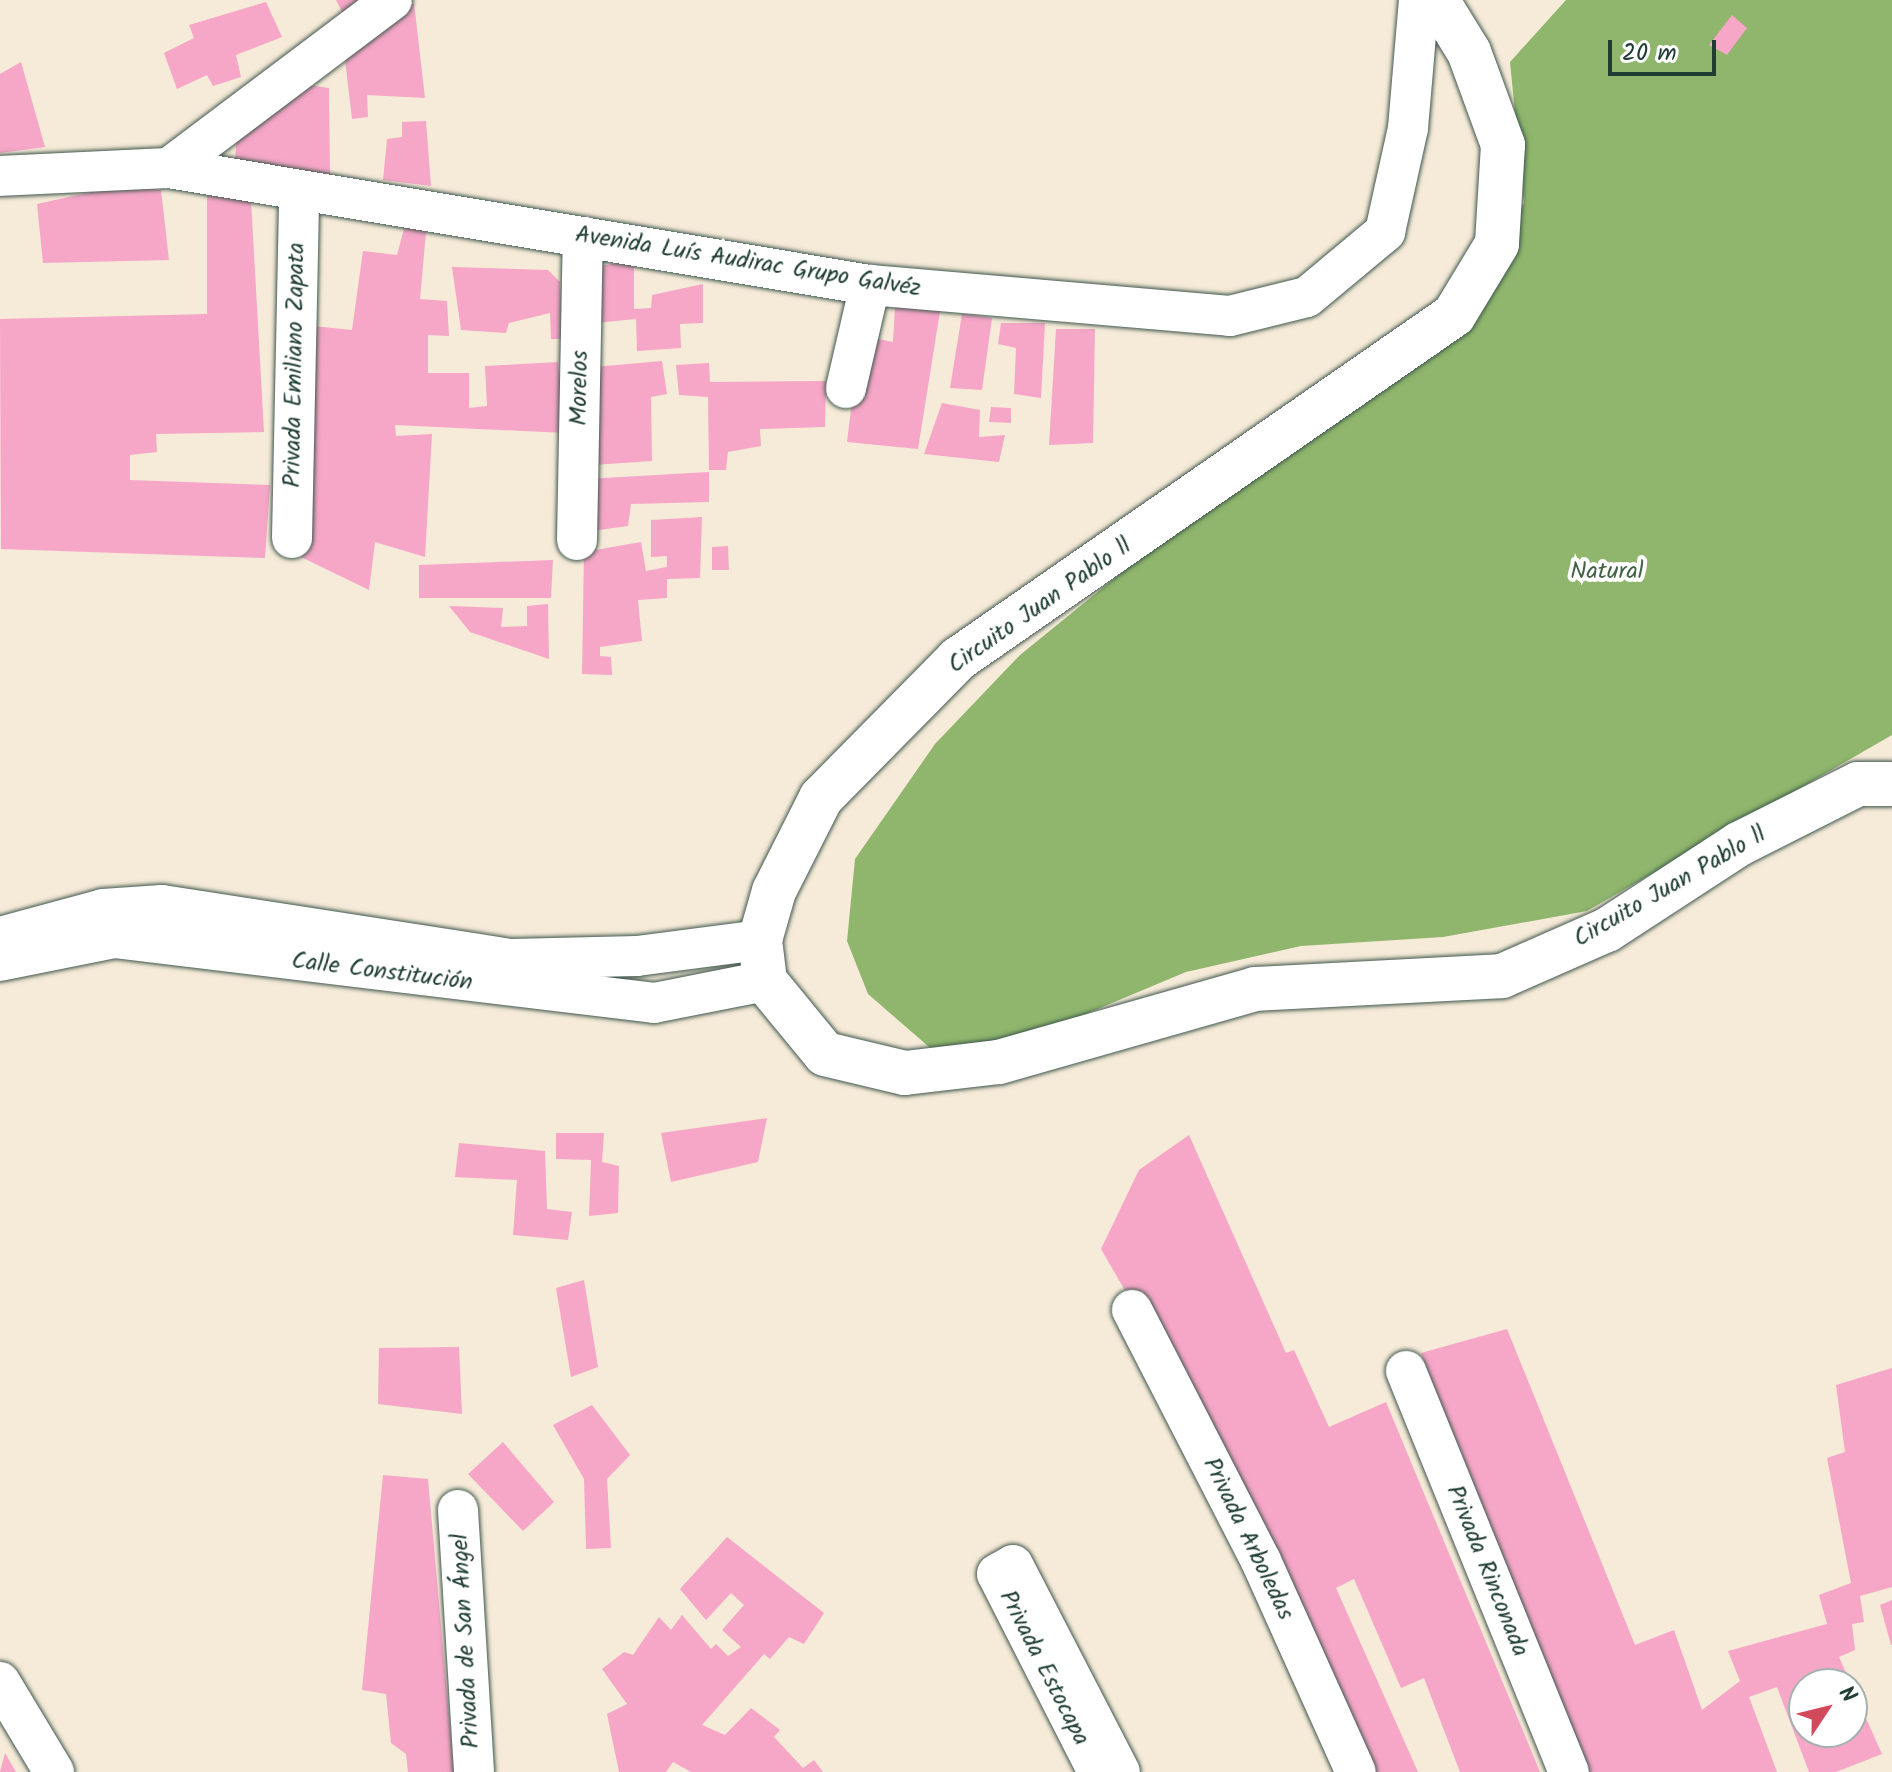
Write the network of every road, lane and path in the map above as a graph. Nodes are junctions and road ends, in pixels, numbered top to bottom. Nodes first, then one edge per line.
1 (392, 0) edge
2 (1419, 0) edge
3 (1437, 0) edge
4 (169, 168) junction
5 (0, 176) edge
6 (299, 191) junction
7 (583, 237) junction
8 (870, 285) junction
9 (846, 388) dead end
10 (292, 538) dead end
11 (577, 540) dead end
12 (1892, 784) edge
13 (0, 937) edge
14 (763, 960) junction
15 (0, 961) edge
16 (1132, 1310) dead end
17 (1406, 1371) dead end
18 (458, 1510) dead end
19 (0, 1682) edge
20 (54, 1772) edge
21 (474, 1772) edge
22 (1098, 1772) edge
23 (1120, 1772) edge
24 (1356, 1772) edge
25 (1569, 1772) edge

1 - 4 street
2 - 8 street, Avenida Luís Audirac Grupo Galvéz
3 - 14 main road, Circuito Juan Pablo ll
4 - 5 street, Avenida Luís Audirac Grupo Galvéz
4 - 6 street, Avenida Luís Audirac Grupo Galvéz
6 - 7 street, Avenida Luís Audirac Grupo Galvéz
6 - 10 street, Privada Emiliano Zapata
7 - 8 street, Avenida Luís Audirac Grupo Galvéz
7 - 11 street, Morelos
8 - 9 street
12 - 14 main road, Circuito Juan Pablo ll
13 - 14 street, Calle Constitución
14 - 15 street, Calle Constitución
16 - 24 street, Privada Arboledas
17 - 25 street, Privada Rinconada
18 - 21 street, Privada de San Ángel
19 - 20 street
22 - 23 street, Privada Estocapa

